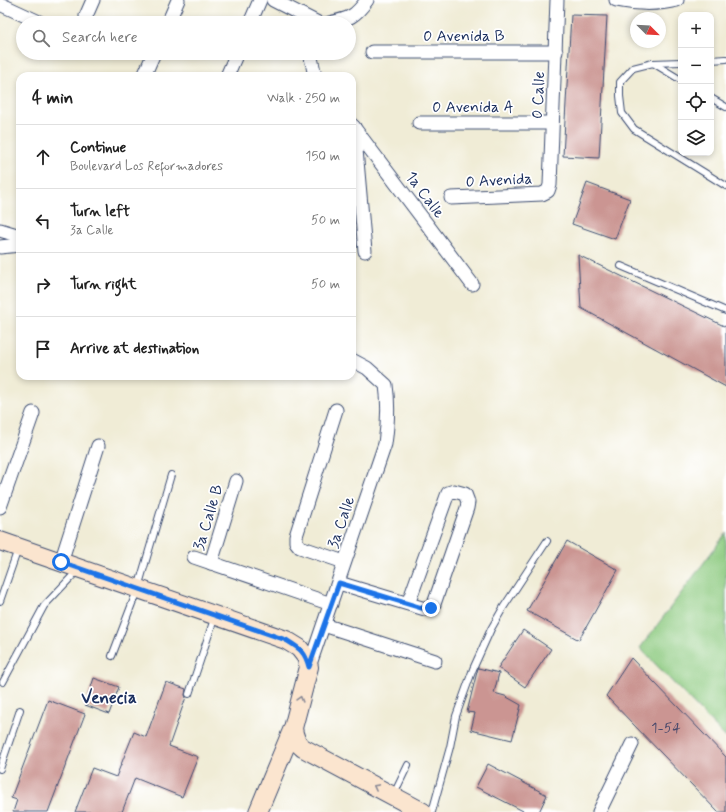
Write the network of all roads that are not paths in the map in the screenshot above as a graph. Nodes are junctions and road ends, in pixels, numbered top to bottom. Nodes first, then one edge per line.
1 (93, 0) edge
2 (178, 0) edge
3 (260, 0) edge
4 (273, 0) edge
5 (367, 0) edge
6 (557, 0) edge
7 (616, 0) edge
8 (677, 0) edge
9 (0, 4) edge
10 (26, 16) edge
11 (86, 16) dead end
12 (171, 16) edge
13 (253, 16) edge
14 (304, 16) edge
15 (352, 16) edge
16 (372, 52) dead end
17 (556, 52) junction
18 (726, 59) edge
19 (151, 60) edge
20 (234, 60) edge
21 (312, 60) edge
22 (714, 60) edge
23 (678, 62) edge
24 (653, 63) junction
25 (146, 72) edge
26 (229, 72) edge
27 (315, 72) edge
28 (678, 78) edge
29 (714, 100) edge
30 (726, 107) edge
31 (419, 123) dead end
32 (552, 123) junction
33 (356, 130) edge
34 (356, 157) edge
35 (726, 186) edge
36 (548, 191) joint
37 (451, 198) dead end
38 (0, 230) edge
39 (16, 235) edge
40 (16, 245) edge
41 (0, 247) edge
42 (365, 251) dead end
43 (621, 266) dead end
44 (472, 284) dead end
45 (726, 311) edge
46 (356, 362) edge
47 (336, 410) dead end
48 (33, 413) dead end
49 (98, 446) dead end
50 (171, 475) dead end
51 (236, 481) dead end
52 (0, 507) edge
53 (0, 541) edge
54 (547, 541) dead end
55 (18, 547) junction
56 (194, 557) dead end
57 (61, 562) junction
58 (344, 562) junction
59 (211, 563) junction
60 (79, 569) junction
61 (339, 583) junction
62 (138, 588) junction
63 (0, 601) edge
64 (331, 604) junction
65 (408, 604) junction
66 (215, 615) junction
67 (324, 625) junction
68 (112, 656) dead end
69 (435, 661) dead end
70 (309, 667) junction
71 (3, 682) dead end
72 (189, 694) dead end
73 (20, 710) dead end
74 (293, 728) junction
75 (632, 744) dead end
76 (303, 748) junction
77 (282, 755) junction
78 (408, 765) dead end
79 (0, 769) edge
80 (393, 796) junction
81 (258, 812) edge
82 (423, 812) edge
83 (432, 812) edge
84 (599, 812) edge

1 - 11 street
2 - 12 street
3 - 13 street
4 - 14 street
5 - 15 street
6 - 17 street, 0 Calle
7 - 8 street
9 - 10 street
16 - 17 street, 0 Avenida B
17 - 32 street, 0 Calle
18 - 22 lane
19 - 25 street
20 - 26 street
21 - 27 street
23 - 24 lane
24 - 28 lane
24 - 35 lane
29 - 30 lane
31 - 32 street, 0 Avenida A
32 - 36 street, 0 Calle
33 - 44 street, 1a Calle
34 - 42 street
36 - 37 street, 0 Avenida
38 - 39 street
40 - 41 street
43 - 45 lane
46 - 58 street, 3a Calle
47 - 58 street
48 - 52 street
49 - 57 street
50 - 62 lane
51 - 59 street, 3a Calle B
53 - 55 main road
54 - 83 lane
55 - 57 main road
55 - 63 lane
56 - 59 street
57 - 60 main road
58 - 61 street, 3a Calle
59 - 64 street
60 - 62 main road
60 - 71 lane
61 - 64 street, 3a Calle
61 - 65 street
62 - 66 main road
62 - 68 lane
64 - 67 street, 3a Calle
65 - 65 street
66 - 70 main road
66 - 72 lane
67 - 69 street
67 - 70 street, 3a Calle
74 -> 70 main road
73 - 79 lane
74 - 76 main road
74 - 77 main road
75 - 84 street
76 - 77 main road
80 -> 76 main road
77 - 81 main road
78 - 80 lane
80 - 82 main road

